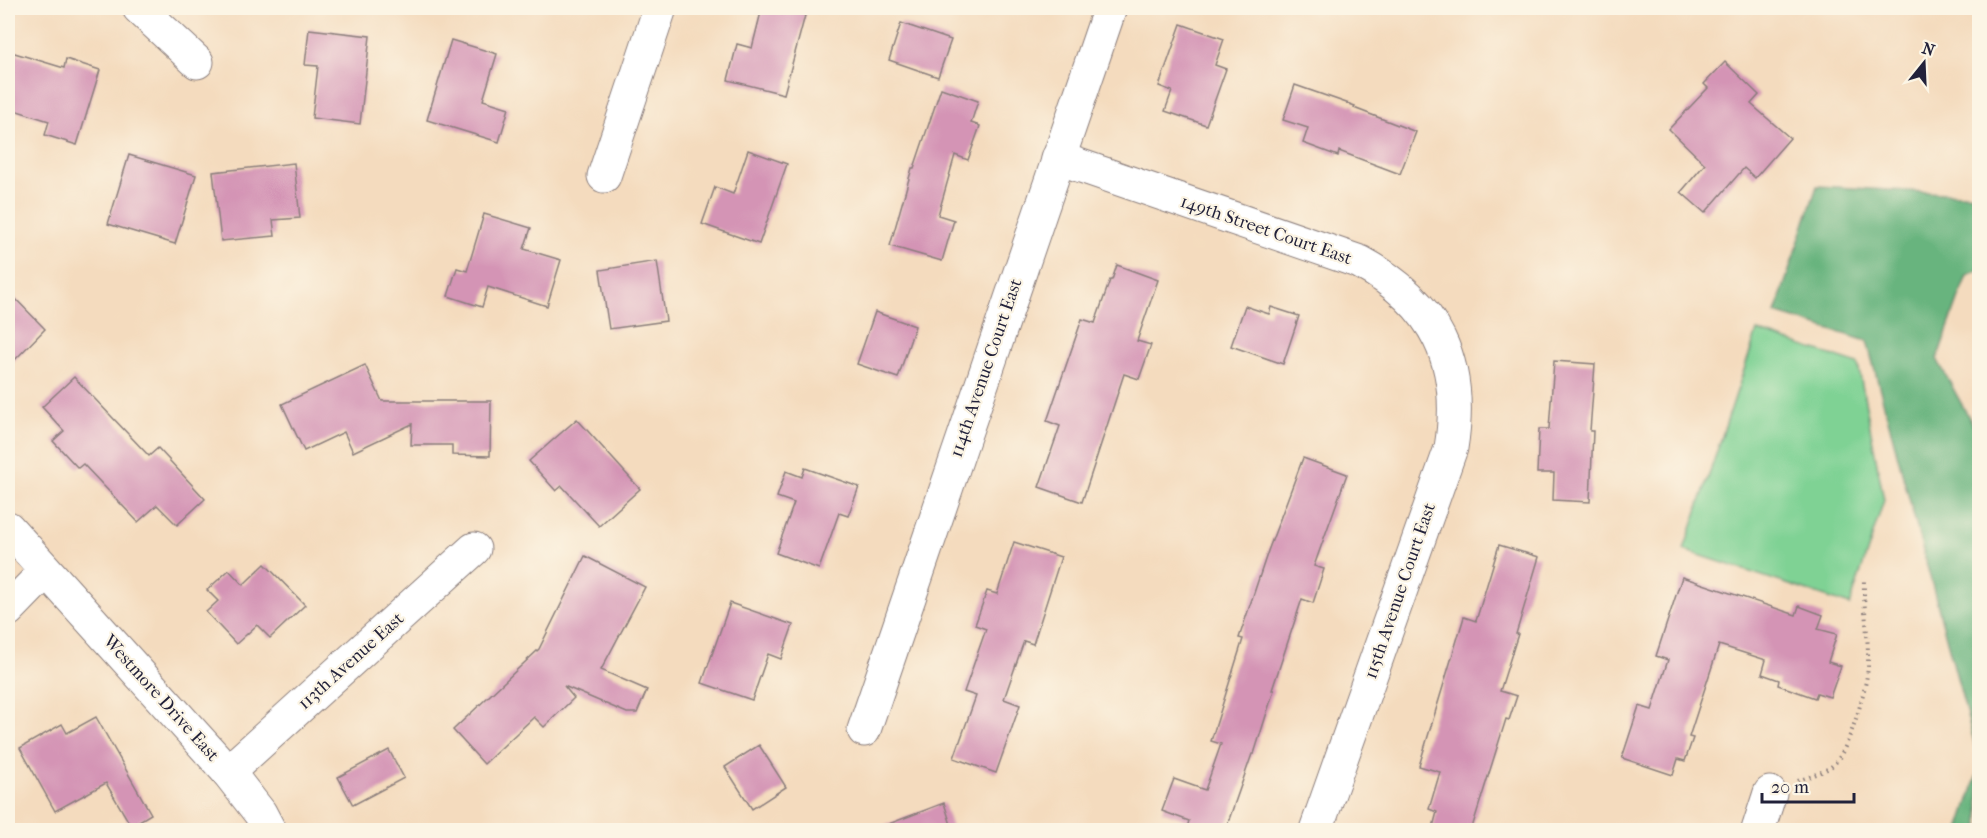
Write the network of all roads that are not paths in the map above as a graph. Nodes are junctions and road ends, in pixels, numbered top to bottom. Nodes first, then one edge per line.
1 (140, 8) edge
2 (660, 8) edge
3 (1110, 8) edge
4 (197, 62) dead end
5 (1058, 158) junction
6 (604, 176) dead end
7 (1443, 347) joint
8 (8, 528) edge
9 (474, 549) dead end
10 (46, 571) junction
11 (8, 610) edge
12 (864, 730) dead end
13 (228, 772) junction
14 (1770, 793) road end
15 (269, 831) edge
16 (1316, 831) edge
17 (1758, 831) edge

1 - 4 street
2 - 6 street
3 - 5 street, 114th Avenue Court East
5 - 7 street, 149th Street Court East
5 - 12 street, 114th Avenue Court East
7 - 16 street, 115th Avenue Court East
8 - 10 street, Westmore Drive East
9 - 13 street, 113th Avenue East
10 - 11 street
10 - 13 street, Westmore Drive East
13 - 15 street, Westmore Drive East
14 - 17 street

